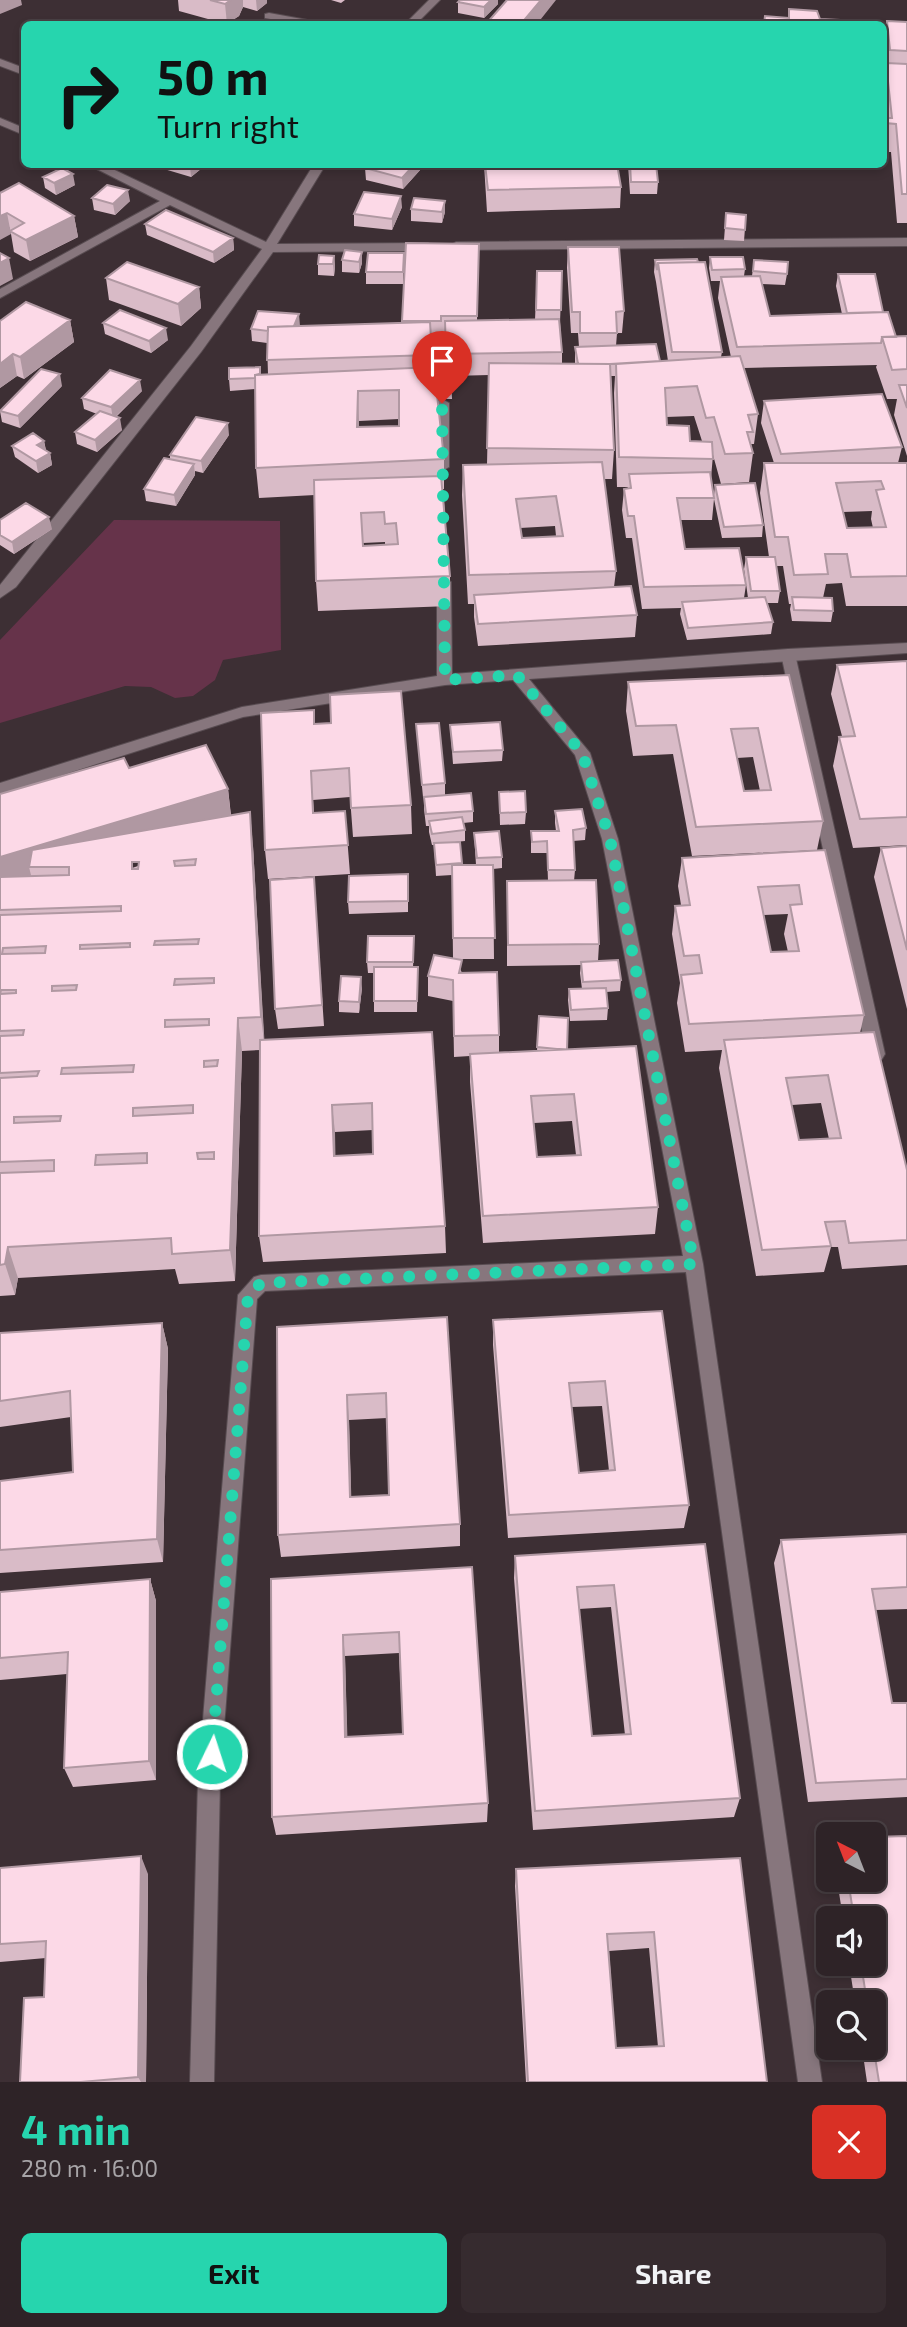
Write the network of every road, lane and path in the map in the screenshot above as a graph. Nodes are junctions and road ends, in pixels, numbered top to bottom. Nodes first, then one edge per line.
1 (435, 0) edge
2 (269, 16) dead end
3 (296, 21) edge
4 (413, 21) edge
5 (0, 62) edge
6 (21, 71) edge
7 (0, 121) edge
8 (21, 131) edge
9 (100, 168) edge
10 (318, 168) edge
11 (169, 201) junction
12 (907, 242) edge
13 (269, 248) junction
14 (0, 294) edge
15 (442, 403) edge
16 (443, 486) edge
17 (444, 569) edge
18 (0, 593) edge
19 (907, 648) edge
20 (788, 654) junction
21 (517, 675) junction
22 (445, 680) junction
23 (0, 789) edge
24 (880, 1074) edge
25 (694, 1264) junction
26 (202, 2082) edge
27 (810, 2082) edge

1 - 4 street
2 - 3 street
5 - 6 street
7 - 8 street
9 - 11 street
10 - 13 street
11 - 13 street
11 - 14 street
12 - 13 street
13 - 18 street
15 - 16 street
17 - 22 street
19 - 20 street
20 - 21 street
20 - 24 street
21 - 22 street
21 - 25 street
22 - 23 street
25 - 26 street
25 - 27 street

